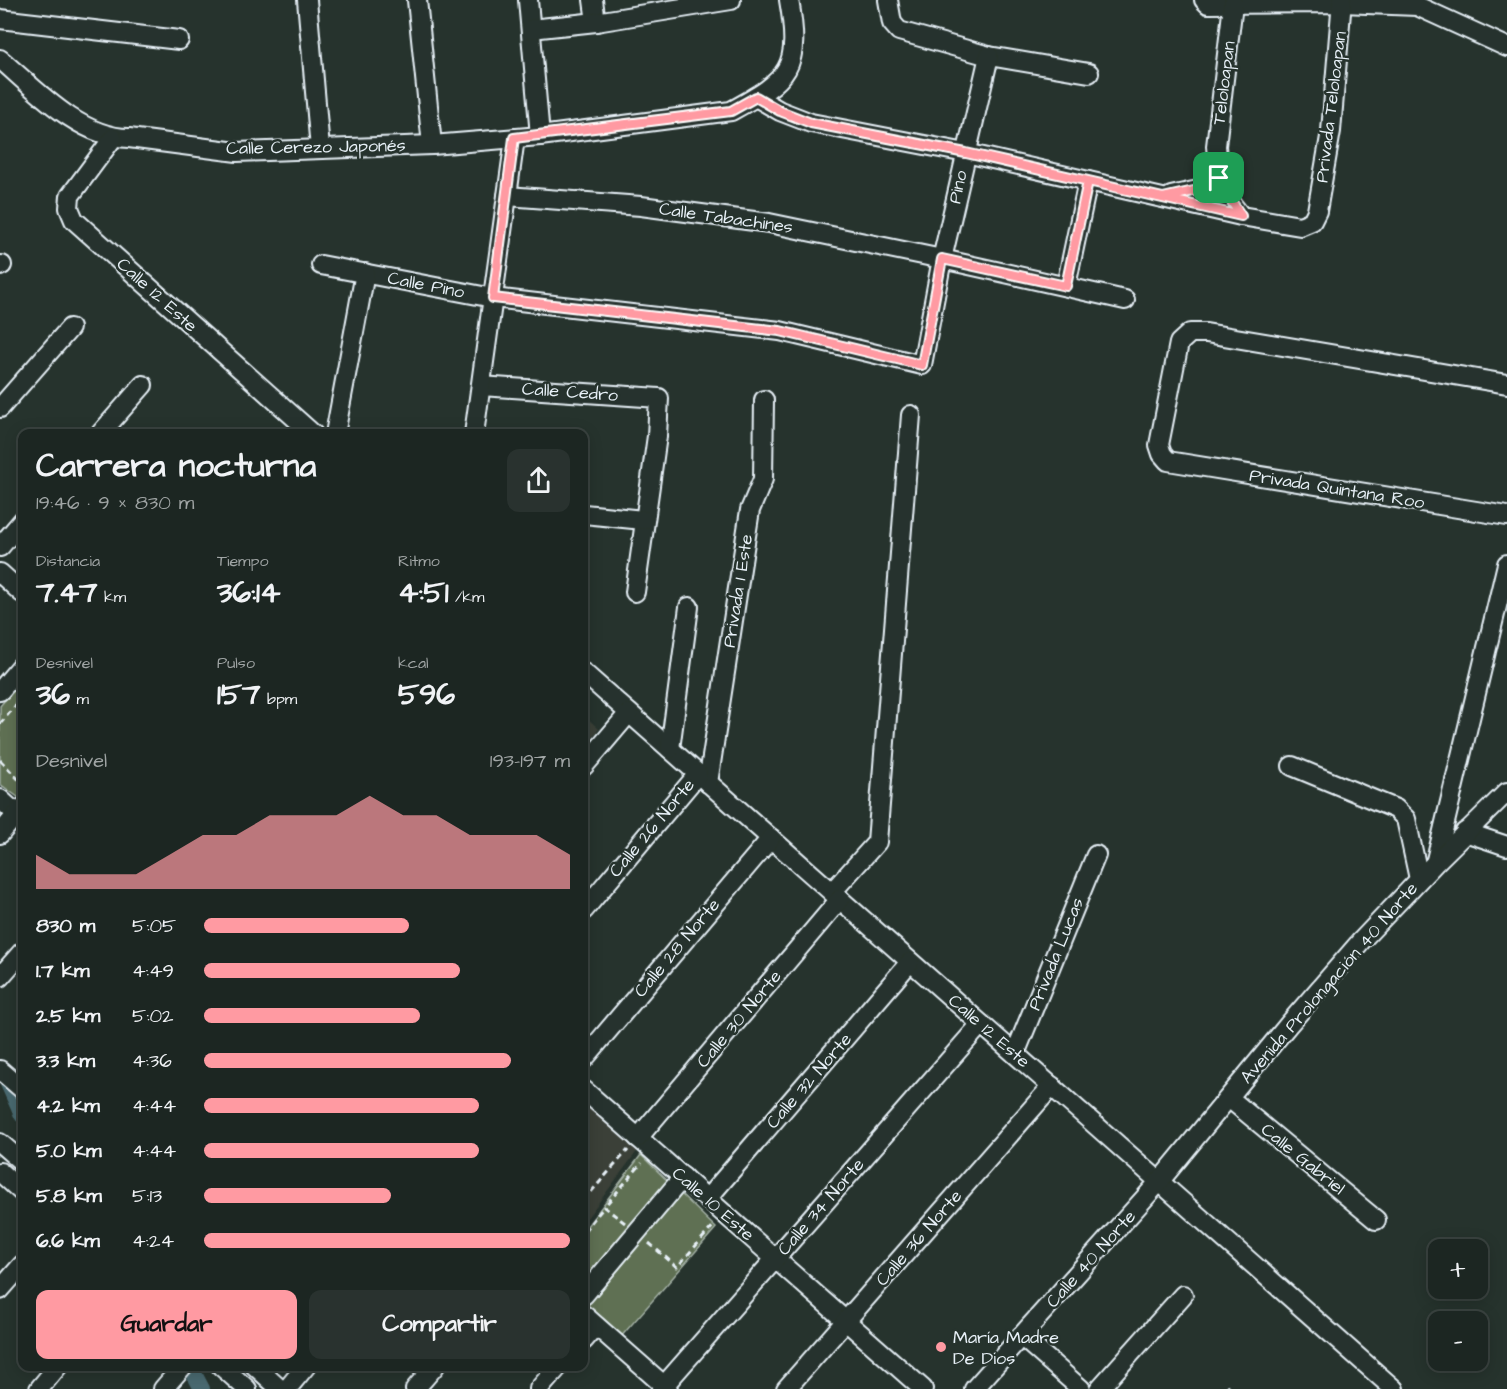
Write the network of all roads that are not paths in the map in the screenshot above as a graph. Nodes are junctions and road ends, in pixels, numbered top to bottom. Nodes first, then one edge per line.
1 (307, 0) edge
2 (417, 0) edge
3 (528, 0) edge
4 (593, 0) edge
5 (731, 0) edge
6 (789, 0) edge
7 (888, 0) edge
8 (1204, 0) edge
9 (1342, 2) edge
10 (1418, 3) edge
11 (1233, 4) junction
12 (673, 5) edge
13 (0, 19) edge
14 (596, 22) junction
15 (531, 29) junction
16 (179, 39) dead end
17 (1507, 47) edge
18 (988, 56) junction
19 (0, 58) edge
20 (1089, 73) dead end
21 (756, 97) junction
22 (540, 136) junction
23 (113, 138) junction
24 (514, 138) junction
25 (432, 145) junction
26 (320, 149) junction
27 (966, 153) junction
28 (1219, 178) junction
29 (1088, 181) junction
30 (507, 196) junction
31 (1163, 198) junction
32 (1241, 216) junction
33 (942, 259) junction
34 (321, 265) dead end
35 (365, 273) junction
36 (1066, 286) junction
37 (493, 298) junction
38 (1125, 300) dead end
39 (70, 328) dead end
40 (1507, 384) edge
41 (142, 385) dead end
42 (481, 386) junction
43 (764, 400) dead end
44 (0, 408) edge
45 (911, 415) dead end
46 (104, 429) edge
47 (307, 429) edge
48 (336, 429) edge
49 (475, 429) edge
50 (588, 514) edge
51 (1507, 516) edge
52 (644, 520) junction
53 (18, 526) edge
54 (0, 547) edge
55 (1507, 564) edge
56 (0, 573) edge
57 (18, 589) edge
58 (635, 592) dead end
59 (689, 607) dead end
60 (18, 670) edge
61 (588, 677) edge
62 (0, 691) edge
63 (629, 713) junction
64 (670, 749) junction
65 (588, 761) edge
66 (1292, 766) dead end
67 (703, 779) junction
68 (1507, 792) edge
69 (0, 800) edge
70 (18, 812) edge
71 (18, 817) edge
72 (1465, 832) junction
73 (0, 834) edge
74 (771, 838) junction
75 (1507, 846) edge
76 (1096, 855) dead end
77 (1436, 862) junction
78 (1419, 879) junction
79 (836, 896) junction
80 (588, 906) edge
81 (910, 962) junction
82 (981, 1024) junction
83 (588, 1054) edge
84 (1015, 1054) junction
85 (0, 1070) edge
86 (18, 1086) edge
87 (1052, 1086) junction
88 (588, 1094) edge
89 (1229, 1098) junction
90 (638, 1138) junction
91 (0, 1143) edge
92 (18, 1159) edge
93 (0, 1172) edge
94 (682, 1178) junction
95 (1159, 1182) junction
96 (18, 1188) edge
97 (707, 1199) junction
98 (1376, 1220) dead end
99 (775, 1259) junction
100 (18, 1270) edge
101 (588, 1289) edge
102 (0, 1290) edge
103 (1183, 1295) dead end
104 (590, 1320) edge
105 (846, 1321) junction
106 (1021, 1336) junction
107 (54, 1371) edge
108 (179, 1371) edge
109 (227, 1371) edge
110 (260, 1371) edge
111 (302, 1371) edge
112 (431, 1371) edge
113 (555, 1371) edge
114 (664, 1388) edge
115 (39, 1389) edge
116 (163, 1389) edge
117 (247, 1389) edge
118 (280, 1389) edge
119 (287, 1389) edge
120 (415, 1389) edge
121 (539, 1389) edge
122 (786, 1389) edge
123 (923, 1389) edge
124 (974, 1389) edge
125 (1081, 1389) edge
126 (1099, 1389) edge
127 (1394, 1389) edge

1 - 26 street
2 - 25 street
3 - 15 street
4 - 14 street
5 - 12 street
6 - 21 street, Calle Cerezo Japonés
7 - 18 street
8 - 11 street
9 - 10 street
9 - 11 street
9 - 32 street, Privada Teloloapan
10 - 17 street
11 - 28 street, Teloloapan
12 - 14 street
13 - 16 street
14 - 15 street
15 - 22 street
18 - 20 street
18 - 27 street
19 - 23 street, Calle Cerezo Japonés
21 - 22 street, Calle Cerezo Japonés
21 - 27 street, Pino
22 - 24 street, Calle Cerezo Japonés
23 - 26 street, Calle Cerezo Japonés
23 - 47 street, Calle 12 Este
24 - 25 street, Calle Cerezo Japonés
24 - 30 street
25 - 26 street, Calle Cerezo Japonés
27 - 29 street
27 - 33 street, Pino
28 - 31 street
28 - 32 street, Teloloapan
29 - 31 street
29 - 36 street
30 - 33 street, Calle Tabachines
30 - 37 street
31 - 32 street
33 - 36 street, Calle Tabachines
33 - 37 street, Calle Pino
34 - 35 street, Calle Pino
35 - 37 street, Calle Pino
35 - 48 street
36 - 38 street, Calle Tabachines
37 - 42 street
39 - 44 street
40 - 51 street, Privada Quintana Roo
41 - 46 street
42 - 49 street
42 - 52 street, Calle Cedro
43 - 67 street, Privada 1 Este
45 - 79 street, Calle 30 Norte
50 - 52 street
52 - 58 street
53 - 54 street
55 - 77 street
56 - 57 street
59 - 64 street
60 - 62 street
61 - 63 street, Calle 12 Este
63 - 64 street, Calle 12 Este
63 - 65 street
64 - 67 street, Calle 12 Este
66 - 78 street
67 - 74 street, Calle 12 Este
67 - 80 street, Calle 26 Norte
68 - 72 street, Avenida Prolongación 40 Norte
69 - 70 street
71 - 73 street
72 - 75 street
72 - 77 street, Avenida Prolongación 40 Norte
74 - 79 street, Calle 12 Este
74 - 83 street, Calle 28 Norte
76 - 84 street, Privada Lucas
77 - 78 street, Avenida Prolongación 40 Norte
78 - 89 street, Avenida Prolongación 40 Norte
79 - 81 street, Calle 12 Este
79 - 90 street, Calle 30 Norte
81 - 82 street, Calle 12 Este
81 - 97 street, Calle 32 Norte
82 - 84 street, Calle 12 Este
82 - 99 street, Calle 34 Norte
84 - 87 street, Calle 12 Este
85 - 86 street
87 - 95 street, Calle 12 Este
87 - 105 street, Calle 36 Norte
88 - 90 street, Calle 10 Este
89 - 95 street, Avenida Prolongación 40 Norte
89 - 98 street, Calle Gabriel
90 - 94 street, Calle 10 Este
91 - 92 street
93 - 96 street
94 - 97 street, Calle 10 Este
94 - 101 street
95 - 106 street, Calle 40 Norte
95 - 127 street, Calle 12 Este
97 - 99 street, Calle 10 Este
99 - 105 street, Calle 10 Este
99 - 114 street, Calle 34 Norte
100 - 102 street
103 - 126 street
104 - 114 street
105 - 122 street, Calle 36 Norte
105 - 123 street, Calle 10 Este
106 - 124 street, Calle 40 Norte
106 - 125 street
107 - 115 street
108 - 116 street
109 - 117 street
110 - 118 street
111 - 119 street
112 - 120 street
113 - 121 street

